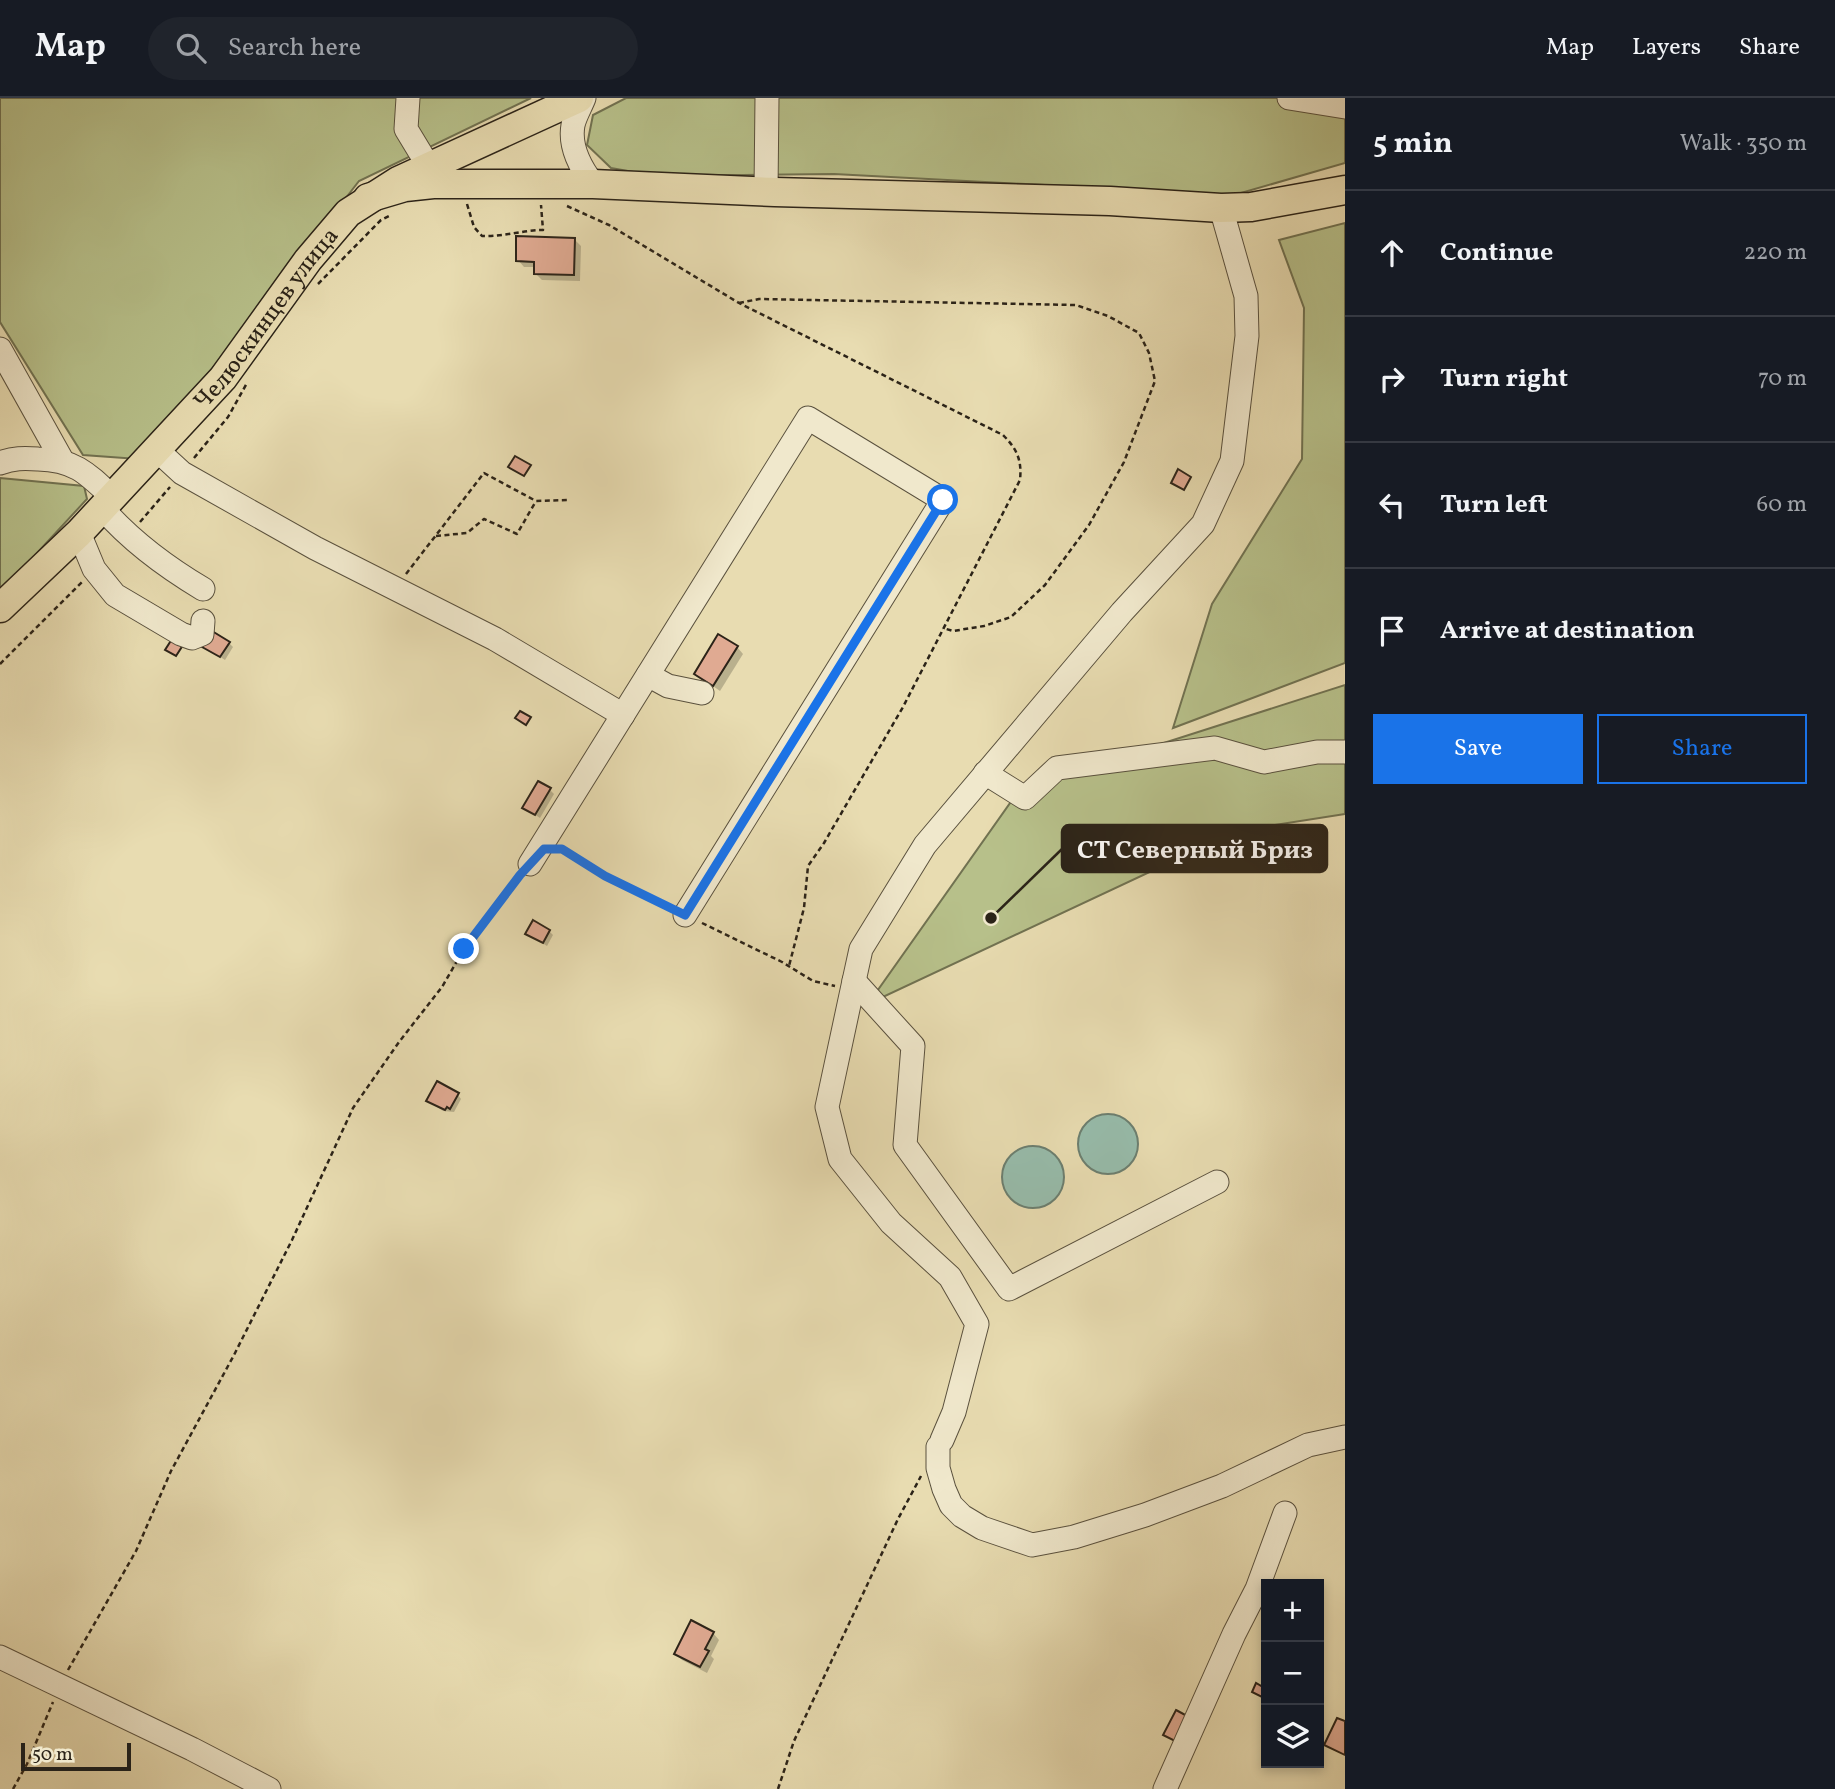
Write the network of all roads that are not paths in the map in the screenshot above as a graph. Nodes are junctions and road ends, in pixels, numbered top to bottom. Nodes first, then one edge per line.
1 (408, 98) edge
2 (582, 98) edge
3 (767, 98) edge
4 (1289, 98) edge
5 (1345, 107) edge
6 (489, 139) junction
7 (441, 161) junction
8 (524, 184) junction
9 (593, 184) junction
10 (1345, 190) edge
11 (766, 191) junction
12 (368, 198) junction
13 (1220, 208) junction
14 (0, 349) edge
15 (157, 450) junction
16 (62, 460) junction
17 (0, 463) edge
18 (108, 503) junction
19 (79, 533) junction
20 (203, 589) dead end
21 (0, 608) edge
22 (203, 621) dead end
23 (648, 676) junction
24 (690, 686) dead end
25 (623, 715) junction
26 (1345, 752) edge
27 (985, 773) junction
28 (530, 864) road end
29 (685, 915) road end
30 (853, 986) junction
31 (1217, 1182) dead end
32 (1345, 1437) edge
33 (1285, 1513) dead end
34 (0, 1657) edge
35 (269, 1789) edge
36 (1165, 1789) edge

1 - 7 street
2 - 6 main road, Челюскинцев улица
2 - 9 street
3 - 11 street
4 - 5 street
6 - 7 main road, Челюскинцев улица
6 - 8 main road
7 - 8 main road
7 - 12 main road, Челюскинцев улица
8 - 9 main road
8 - 12 main road
9 - 11 main road
10 - 13 main road
11 - 13 main road
12 - 15 main road, Челюскинцев улица
13 - 27 street
14 - 16 street
15 - 18 main road, Челюскинцев улица
15 - 25 street
16 - 17 street
16 - 18 street
18 - 19 main road, Челюскинцев улица
18 - 20 street
19 - 21 main road, Челюскинцев улица
19 - 22 street
23 - 24 street
23 - 25 street
23 - 29 street
25 - 28 street
26 - 27 street
27 - 30 street
30 - 31 street
30 - 32 street
33 - 36 street
34 - 35 street

